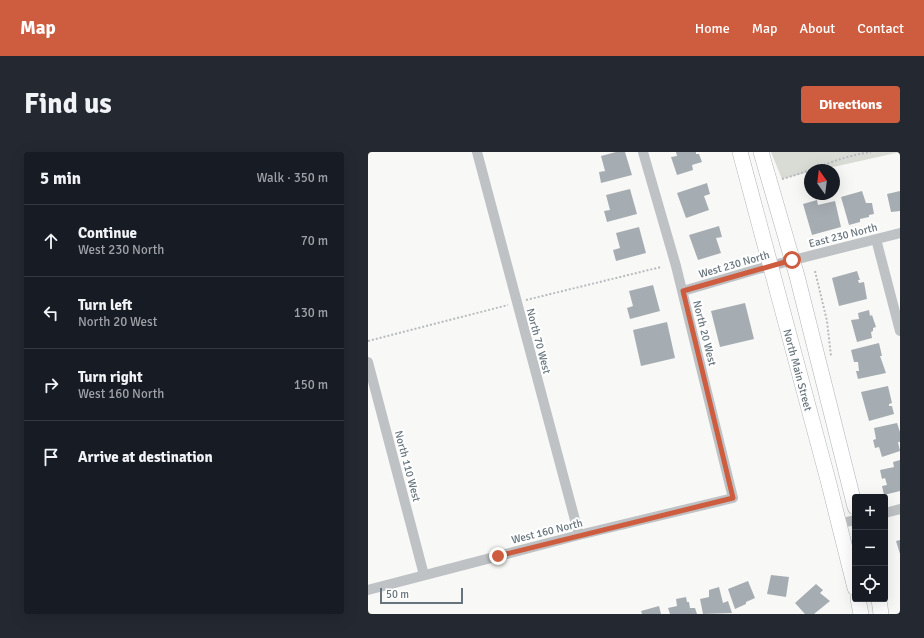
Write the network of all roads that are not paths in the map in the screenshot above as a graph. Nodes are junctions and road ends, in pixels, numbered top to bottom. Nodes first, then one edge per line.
1 (478, 152) edge
2 (643, 152) edge
3 (740, 152) edge
4 (761, 152) edge
5 (900, 233) edge
6 (876, 239) junction
7 (792, 260) junction
8 (770, 266) junction
9 (683, 291) junction
10 (900, 331) edge
11 (368, 362) edge
12 (852, 495) edge
13 (733, 498) joint
14 (900, 509) edge
15 (888, 512) edge
16 (852, 521) edge
17 (838, 524) junction
18 (579, 535) junction
19 (424, 575) junction
20 (852, 577) edge
21 (368, 590) edge
22 (859, 602) edge
23 (879, 602) edge
24 (861, 614) edge
25 (881, 614) edge

1 - 18 street, North 70 West
2 - 9 street, North 20 West
3 - 8 main road, North Main Street
4 - 7 main road, North Main Street
5 - 6 street, East 230 North
6 - 7 street, East 230 North
6 - 10 street
7 - 8 street, West 230 North
7 - 12 main road, North Main Street
8 - 9 street, West 230 North
8 - 17 main road, North Main Street
9 - 13 street, North 20 West
11 - 19 street, North 110 West
13 - 18 street, West 160 North
14 - 15 street
16 - 17 street
17 - 20 main road, North Main Street
18 - 19 street, West 160 North
19 - 21 street, West 160 North
22 - 24 main road
23 - 25 main road

